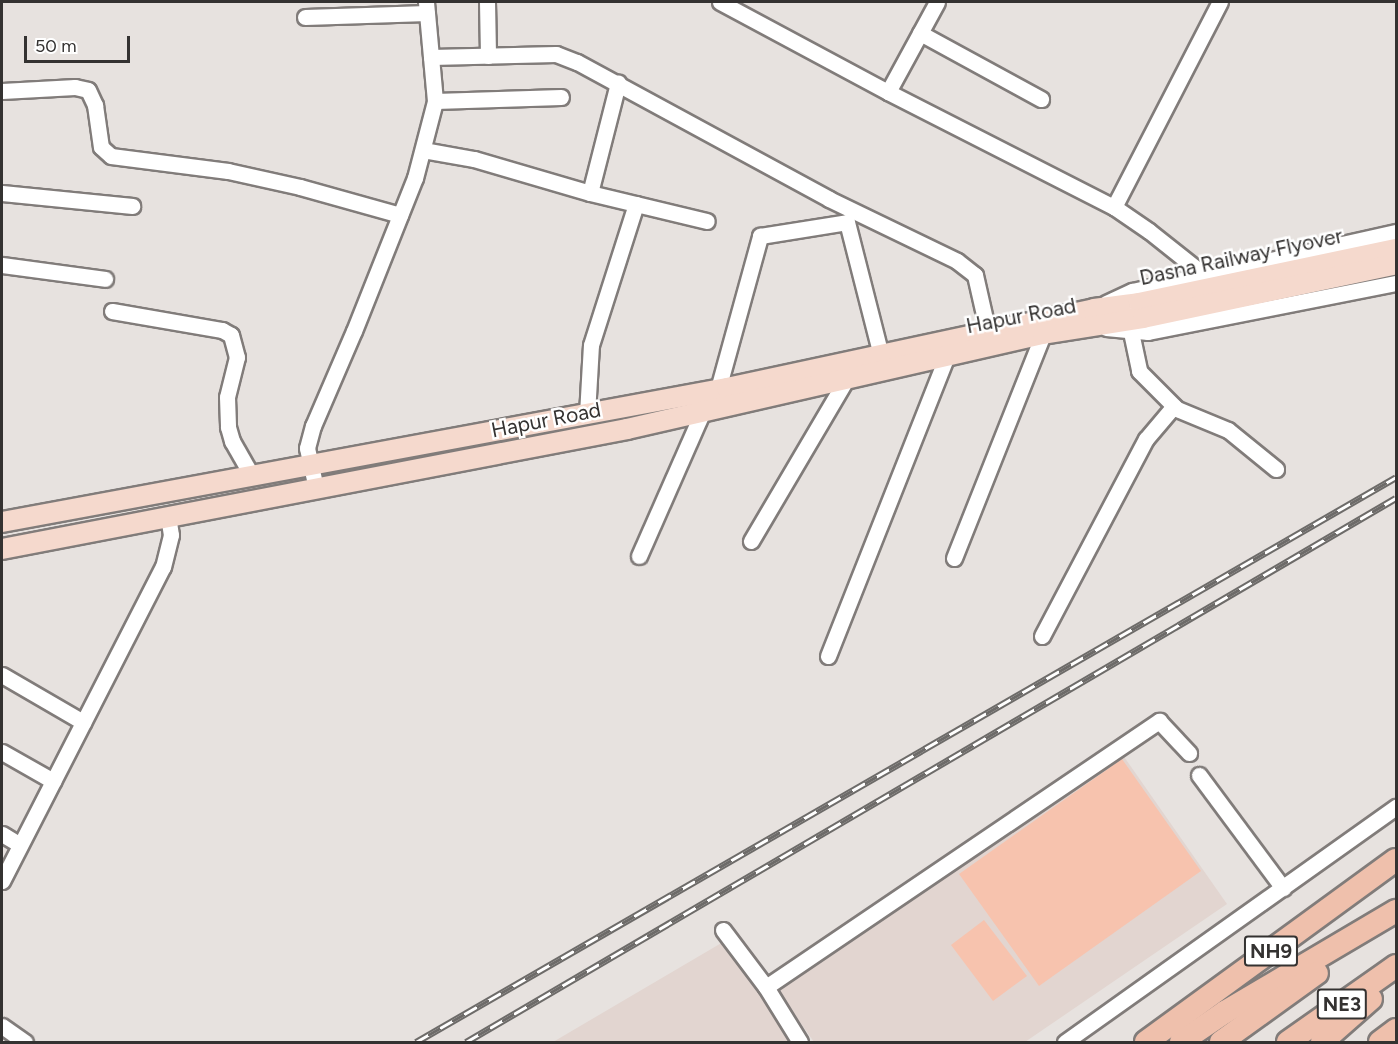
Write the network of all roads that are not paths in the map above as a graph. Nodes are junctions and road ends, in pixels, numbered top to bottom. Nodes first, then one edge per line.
1 (487, 2) edge
2 (720, 2) edge
3 (937, 2) edge
4 (1220, 2) edge
5 (427, 7) edge
6 (305, 17) dead end
7 (920, 33) junction
8 (488, 56) junction
9 (431, 57) junction
10 (618, 83) junction
11 (2, 91) edge
12 (888, 92) junction
13 (561, 97) dead end
14 (1041, 99) dead end
15 (435, 101) junction
16 (423, 150) junction
17 (2, 193) edge
18 (591, 193) junction
19 (636, 204) junction
20 (132, 206) dead end
21 (1114, 207) junction
22 (400, 215) junction
23 (707, 221) dead end
24 (1396, 232) edge
25 (1396, 249) edge
26 (1396, 264) edge
27 (2, 265) edge
28 (1203, 274) junction
29 (105, 279) dead end
30 (1396, 283) edge
31 (1159, 306) junction
32 (112, 311) dead end
33 (1096, 318) junction
34 (988, 332) junction
35 (1131, 332) junction
36 (1043, 334) junction
37 (881, 355) junction
38 (947, 356) junction
39 (847, 378) junction
40 (718, 389) junction
41 (1174, 406) junction
42 (703, 411) junction
43 (587, 414) junction
44 (310, 464) junction
45 (1276, 469) dead end
46 (252, 476) junction
47 (316, 488) junction
48 (168, 517) junction
49 (2, 522) edge
50 (751, 541) dead end
51 (2, 549) edge
52 (639, 556) dead end
53 (954, 558) dead end
54 (1042, 636) dead end
55 (828, 656) dead end
56 (2, 675) edge
57 (83, 722) junction
58 (2, 752) edge
59 (1189, 753) dead end
60 (1199, 775) dead end
61 (53, 781) junction
62 (1396, 807) edge
63 (2, 834) edge
64 (20, 845) junction
65 (1396, 860) edge
66 (2, 881) edge
67 (1283, 888) junction
68 (1396, 913) edge
69 (723, 930) dead end
70 (1396, 966) edge
71 (1396, 976) edge
72 (766, 987) junction
73 (2, 1026) edge
74 (1396, 1030) edge
75 (25, 1042) edge
76 (800, 1042) edge
77 (1065, 1042) edge
78 (1146, 1042) edge
79 (1181, 1042) edge
80 (1221, 1042) edge
81 (1288, 1042) edge
82 (1322, 1042) edge
83 (1380, 1042) edge

1 - 8 street
2 - 12 street
3 - 7 street
4 - 21 street
5 - 6 street
5 - 9 street
7 - 12 street
7 - 14 street
8 - 9 street
8 - 10 street
9 - 15 street
10 - 18 street
10 - 34 street
11 - 22 street
12 - 21 street
13 - 15 street
15 - 16 street
16 - 18 street
16 - 22 street
17 - 20 street
18 - 19 street
19 - 23 street
19 - 43 street
21 - 28 street
22 - 44 street
24 - 28 street
25 - 31 main road, Dasna Railway Flyover
26 - 31 main road, Dasna Railway Flyover
27 - 29 street
28 - 33 street
30 - 35 street
31 - 33 main road, Dasna Railway Flyover
32 - 46 street
33 - 34 main road, Hapur Road
33 - 35 street
33 - 36 main road, Hapur Road
34 - 37 main road, Hapur Road
35 - 41 street
36 - 38 main road, Hapur Road
36 - 53 street
37 - 40 main road, Hapur Road
37 - 40 street
38 - 39 main road, Hapur Road
38 - 55 street
39 - 42 main road, Hapur Road
39 - 50 street
40 - 43 main road, Hapur Road
41 - 45 street
41 - 54 street
42 - 47 main road, Hapur Road
42 - 52 street
43 - 44 main road, Hapur Road
44 - 46 main road, Hapur Road
44 - 47 street
46 - 49 main road, Hapur Road
47 - 48 main road, Hapur Road
48 - 51 main road, Hapur Road
48 - 57 street
56 - 57 street
57 - 61 street
58 - 61 street
59 - 72 street
60 - 67 street
61 - 64 street
62 - 67 street
63 - 64 street
64 - 66 street
65 - 78 highway, NH9
67 - 77 street
68 - 79 highway
68 - 80 highway, NE3
69 - 72 street
70 - 81 highway, NE3
71 - 82 highway
72 - 76 street
73 - 75 street
74 - 83 highway

